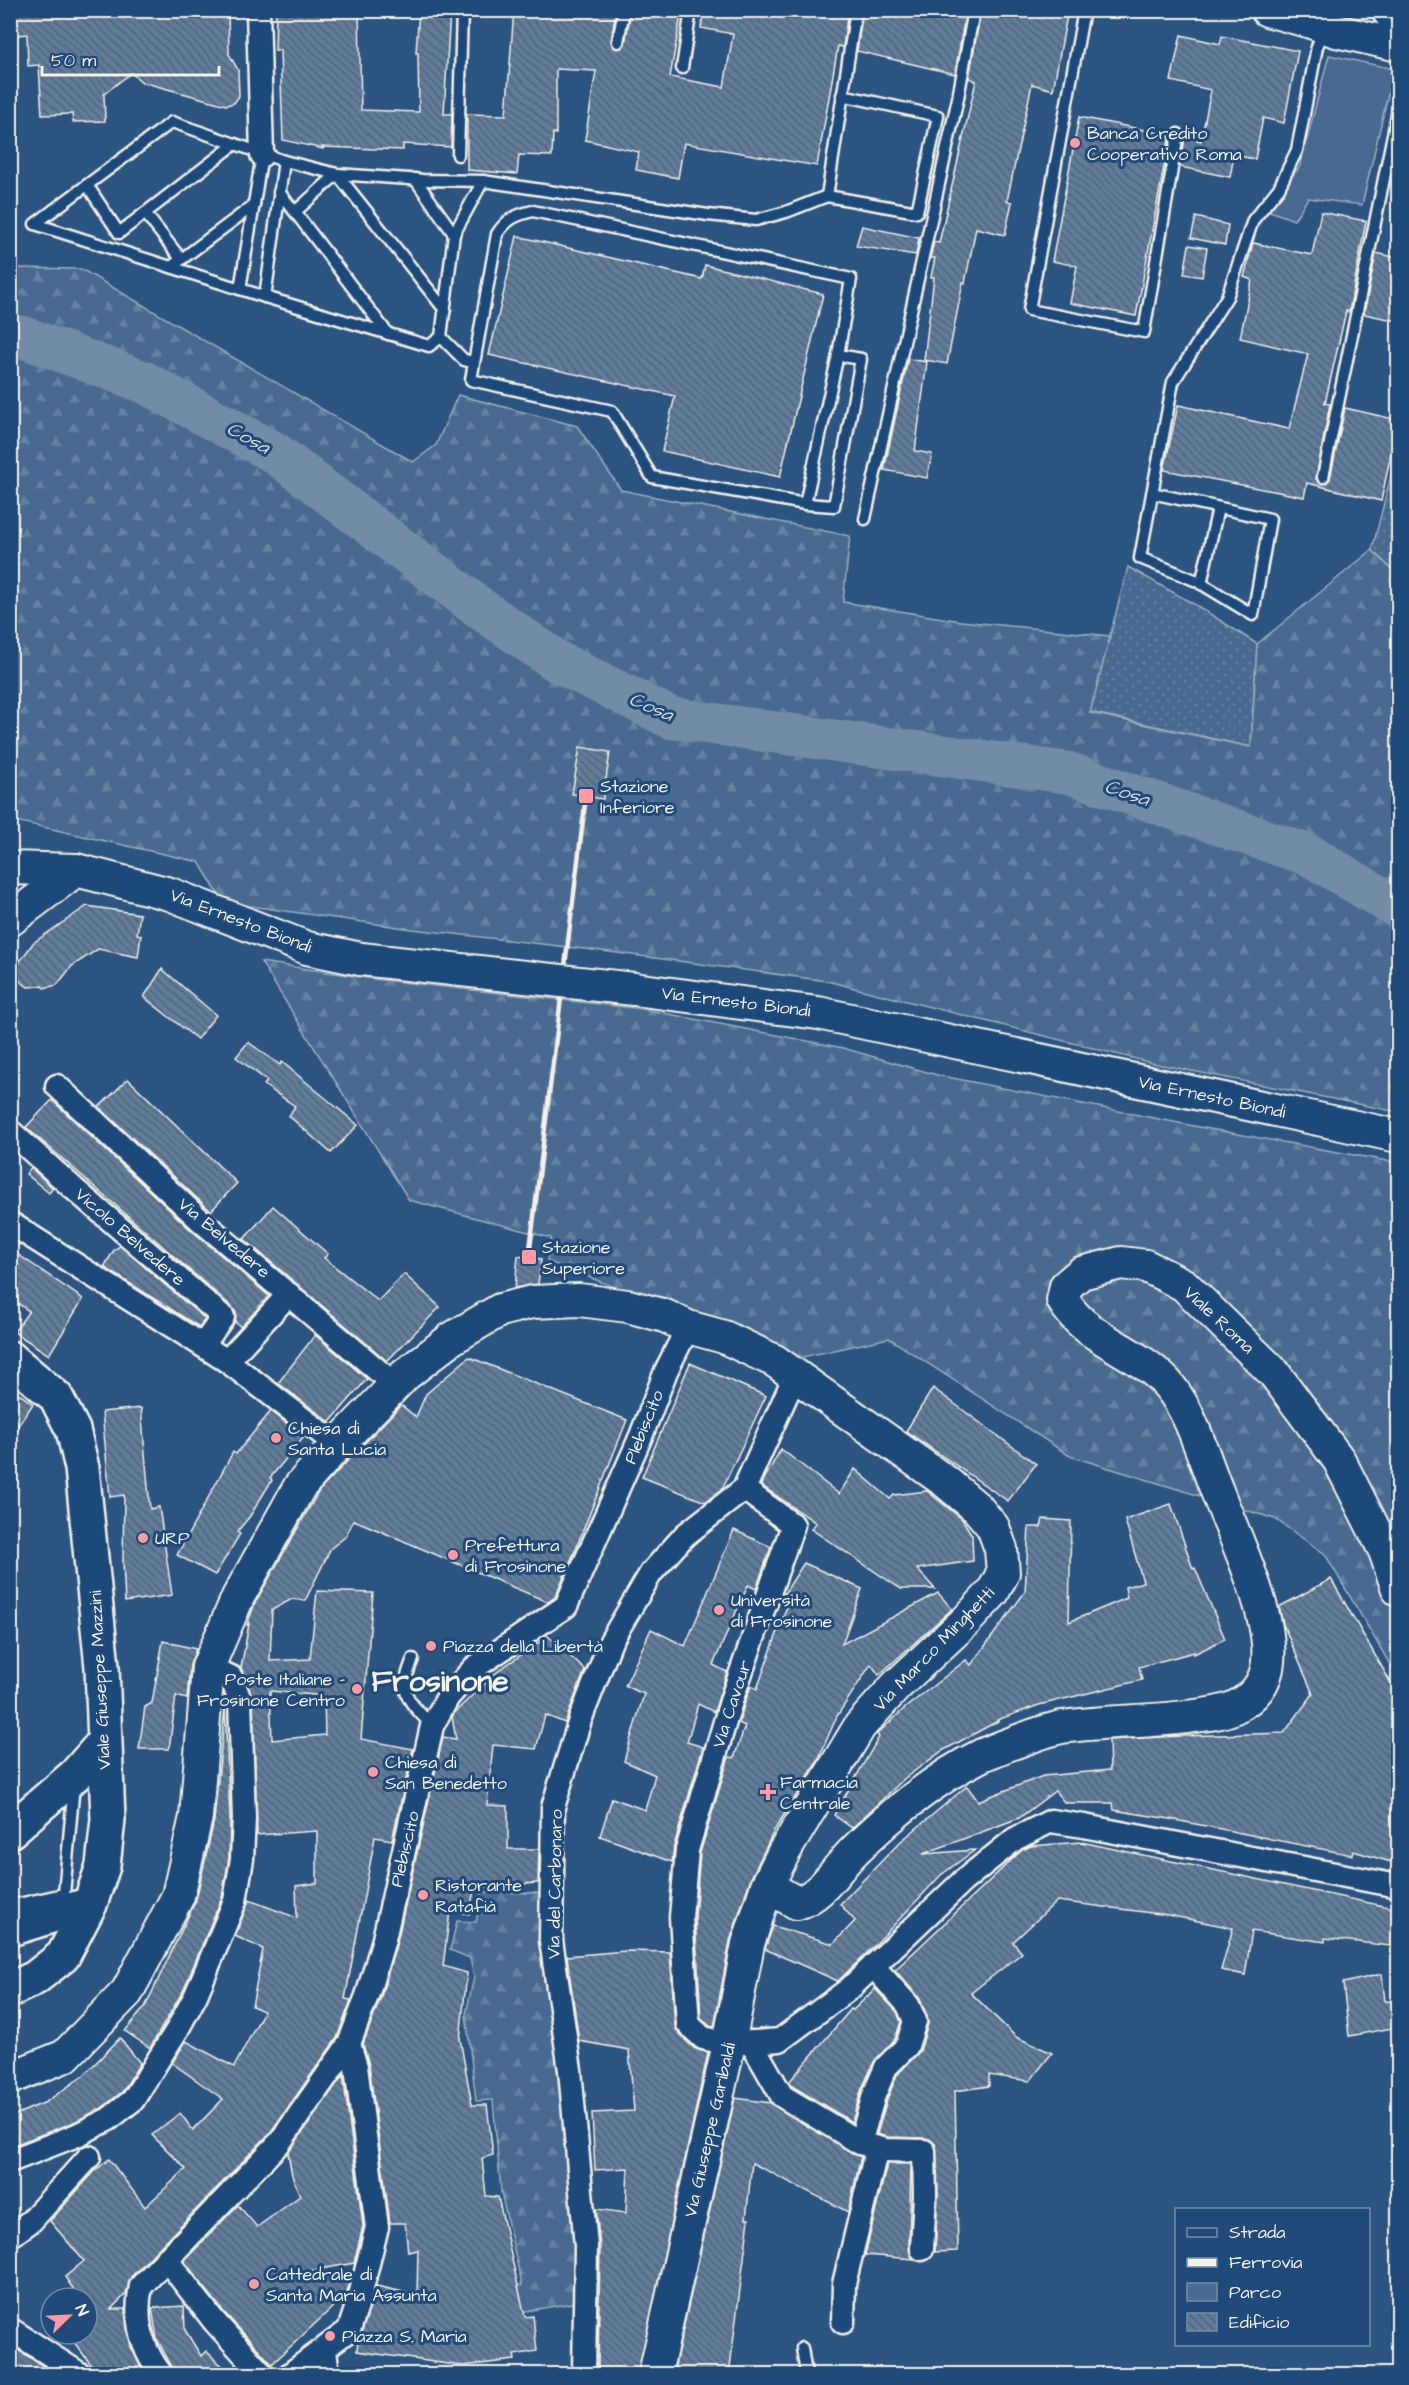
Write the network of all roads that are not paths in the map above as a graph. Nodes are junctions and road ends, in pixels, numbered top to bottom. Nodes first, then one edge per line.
1 (258, 10) edge
2 (462, 10) edge
3 (624, 10) edge
4 (691, 10) edge
5 (856, 10) edge
6 (974, 10) edge
7 (1084, 10) edge
8 (1267, 10) edge
9 (1353, 10) edge
10 (1388, 10) edge
11 (1316, 24) junction
12 (1398, 24) edge
13 (618, 42) dead end
14 (1398, 45) edge
15 (682, 68) dead end
16 (842, 95) junction
17 (1398, 110) edge
18 (1178, 134) dead end
19 (235, 144) junction
20 (458, 155) dead end
21 (273, 158) junction
22 (337, 174) junction
23 (415, 179) junction
24 (483, 181) junction
25 (87, 185) junction
26 (279, 192) junction
27 (826, 196) junction
28 (254, 205) junction
29 (296, 212) junction
30 (145, 213) junction
31 (119, 233) junction
32 (454, 234) junction
33 (103, 246) junction
34 (181, 259) junction
35 (171, 267) junction
36 (240, 288) junction
37 (265, 297) junction
38 (445, 310) junction
39 (388, 334) junction
40 (441, 337) junction
41 (838, 355) junction
42 (474, 362) junction
43 (1323, 477) dead end
44 (1152, 493) junction
45 (805, 504) junction
46 (1218, 508) junction
47 (865, 519) dead end
48 (1201, 584) junction
49 (10, 868) edge
50 (76, 870) junction
51 (10, 920) edge
52 (57, 1086) dead end
53 (12, 1133) dead end
54 (1398, 1136) edge
55 (10, 1223) edge
56 (289, 1293) junction
57 (688, 1327) junction
58 (203, 1345) junction
59 (10, 1358) edge
60 (227, 1360) junction
61 (795, 1376) junction
62 (395, 1385) junction
63 (337, 1444) junction
64 (744, 1489) junction
65 (1398, 1588) edge
66 (413, 1659) dead end
67 (208, 1667) junction
68 (432, 1726) junction
69 (104, 1742) junction
70 (75, 1775) junction
71 (10, 1830) edge
72 (767, 1886) junction
73 (1398, 1886) edge
74 (90, 1904) junction
75 (10, 1906) edge
76 (10, 1929) edge
77 (873, 1966) junction
78 (10, 1990) edge
79 (740, 2043) junction
80 (349, 2044) junction
81 (10, 2078) edge
82 (868, 2146) junction
83 (89, 2157) dead end
84 (10, 2161) edge
85 (10, 2236) edge
86 (922, 2249) dead end
87 (166, 2259) junction
88 (843, 2322) dead end
89 (13, 2325) edge
90 (801, 2348) dead end
91 (325, 2350) junction
92 (80, 2374) edge
93 (161, 2374) edge
94 (262, 2374) edge
95 (290, 2374) edge
96 (328, 2374) edge
97 (584, 2374) edge
98 (656, 2374) edge
99 (806, 2374) edge

1 - 21 street
2 - 20 lane
3 - 13 lane
4 - 15 lane
5 - 16 lane
6 - 47 lane
7 - 18 lane
8 - 11 street
9 - 11 street
10 - 12 street
11 - 14 street
11 - 44 lane
16 - 27 lane
16 - 27 lane
17 - 43 lane
19 - 21 lane
19 - 25 lane
19 - 30 lane
21 - 22 lane
21 - 26 lane
21 - 28 lane
22 - 23 lane
22 - 29 lane
22 - 38 lane
23 - 24 lane
23 - 32 lane
24 - 27 lane
24 - 32 lane
25 - 31 lane
25 - 33 lane
26 - 29 lane
26 - 37 lane
28 - 34 lane
28 - 36 lane
29 - 39 lane
30 - 31 lane
30 - 34 lane
31 - 33 lane
32 - 38 lane
33 - 35 lane
34 - 35 lane
35 - 36 lane
36 - 37 lane
37 - 39 lane
38 - 40 lane
39 - 40 lane
40 - 42 lane
41 - 42 lane
41 - 45 lane
41 - 45 lane
42 - 45 lane
44 - 46 lane
44 - 48 lane
46 - 48 lane
46 - 48 lane
49 - 50 street, Via Ernesto Biondi
50 - 51 street
50 - 54 street, Via Ernesto Biondi, bridge
52 - 56 street, Via Belvedere
53 - 58 street, Vicolo Belvedere
55 - 58 street
56 - 60 street
56 - 62 street, Via Belvedere
57 - 61 street, Via Marco Minghetti
57 - 62 street, Via Marco Minghetti
57 - 68 street, Plebiscito
58 - 60 street
59 - 69 main road, Viale Giuseppe Mazzini
60 - 63 street
61 - 64 street
61 - 72 street, Via Marco Minghetti
62 - 63 street, Via Marco Minghetti
63 - 67 street, Via Marco Minghetti
64 - 79 street, Via Cavour
64 - 97 street, Via del Carbonaro
65 - 72 street, Viale Roma
66 - 68 lane
67 - 81 street, Via Marco Minghetti
67 - 84 street
68 - 80 street, Plebiscito
69 - 70 main road
69 - 74 main road, Viale Giuseppe Mazzini
70 - 71 main road
70 - 75 lane
72 - 79 street, Via Giuseppe Garibaldi
73 - 77 street
74 - 76 main road
74 - 78 main road, Viale Giuseppe Mazzini
77 - 79 street
77 - 82 street
79 - 82 street
79 - 98 street, Via Giuseppe Garibaldi
80 - 87 street, Plebiscito
80 - 91 street
82 - 86 street
82 - 88 street
83 - 85 street
87 - 93 street, Plebiscito
87 - 94 street
89 - 92 street
90 - 99 lane
91 - 95 street
91 - 96 street

